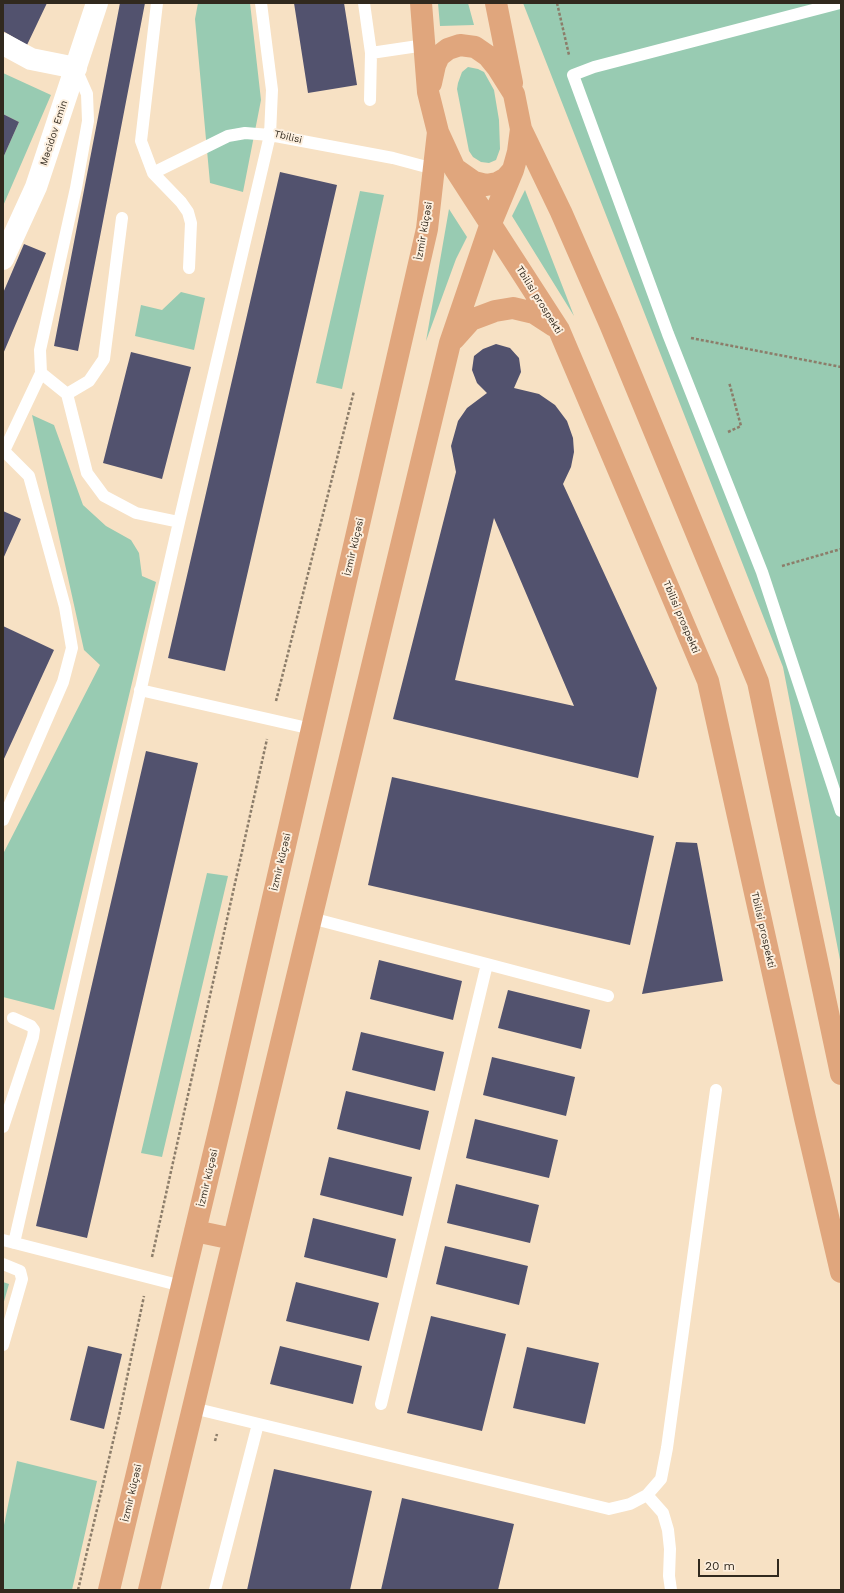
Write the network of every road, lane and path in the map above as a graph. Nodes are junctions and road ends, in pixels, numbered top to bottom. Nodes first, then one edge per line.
1 (96, 3) edge
2 (157, 3) edge
3 (261, 3) edge
4 (364, 3) edge
5 (421, 3) edge
6 (496, 3) edge
7 (557, 3) edge
8 (840, 3) edge
9 (3, 44) edge
10 (425, 45) junction
11 (371, 53) junction
12 (76, 68) junction
13 (573, 75) junction
14 (428, 92) junction
15 (514, 94) junction
16 (370, 100) dead end
17 (521, 129) junction
18 (438, 132) junction
19 (270, 135) junction
20 (434, 169) junction
21 (455, 169) junction
22 (513, 170) junction
23 (152, 173) junction
24 (122, 218) dead end
25 (491, 222) junction
26 (3, 259) edge
27 (189, 268) dead end
28 (559, 330) junction
29 (668, 334) junction
30 (450, 343) junction
31 (841, 367) edge
32 (41, 373) junction
33 (729, 382) dead end
34 (354, 391) dead end
35 (67, 394) junction
36 (741, 426) dead end
37 (4, 451) edge
38 (179, 522) junction
39 (841, 549) edge
40 (762, 572) junction
41 (140, 690) junction
42 (272, 720) junction
43 (312, 729) junction
44 (841, 811) edge
45 (3, 820) edge
46 (311, 918) junction
47 (487, 964) junction
48 (608, 996) dead end
49 (13, 1018) dead end
50 (841, 1074) edge
51 (716, 1090) dead end
52 (3, 1127) edge
53 (195, 1231) junction
54 (233, 1239) junction
55 (8, 1241) edge
56 (3, 1264) edge
57 (841, 1272) edge
58 (148, 1278) junction
59 (182, 1286) junction
60 (3, 1345) edge
61 (381, 1404) dead end
62 (193, 1408) junction
63 (258, 1424) junction
64 (647, 1495) junction
65 (78, 1590) edge
66 (109, 1590) edge
67 (148, 1590) edge
68 (215, 1590) edge
69 (672, 1590) edge

1 - 12 street, Məcidov Emin
2 - 23 lane
3 - 19 lane, Tbilisi
4 - 11 lane
5 - 10 main road, Tbilisi prospekti
6 - 15 main road
7 - 13 path
8 - 13 lane
9 - 12 street
10 - 11 lane
10 - 14 main road, Tbilisi prospekti
11 - 16 lane
12 - 26 street, Məcidov Emin
12 - 32 lane
13 - 29 lane
14 - 15 main road
14 - 18 main road, Tbilisi prospekti
15 - 17 main road
17 - 22 main road
17 - 50 main road
18 - 20 main road, İzmir küçəsi
18 - 21 main road, Tbilisi prospekti
19 - 20 lane, Tbilisi
19 - 23 lane
19 - 38 lane
20 - 43 main road, İzmir küçəsi
21 - 22 main road
21 - 25 main road, Tbilisi prospekti
22 - 25 main road
23 - 27 lane
24 - 35 lane
25 - 28 main road, Tbilisi prospekti
25 - 30 main road
28 - 30 main road
28 - 57 main road, Tbilisi prospekti
29 - 31 path
29 - 40 lane
30 - 46 main road
32 - 35 lane
32 - 37 lane
33 - 36 path
34 - 42 path
35 - 38 lane
37 - 45 lane
38 - 41 lane
39 - 40 path
40 - 44 lane
41 - 42 lane
41 - 55 lane
42 - 43 lane
42 - 58 path
43 - 53 main road, İzmir küçəsi
46 - 47 lane
46 - 54 main road
47 - 48 lane
47 - 61 lane
49 - 52 lane
51 - 64 lane
53 - 54 main road
53 - 59 main road, İzmir küçəsi
54 - 62 main road
55 - 58 lane
56 - 60 lane
58 - 59 lane
58 - 65 path
59 - 66 main road, İzmir küçəsi
62 - 63 lane
62 - 67 main road
63 - 64 lane
63 - 68 lane
64 - 69 lane

